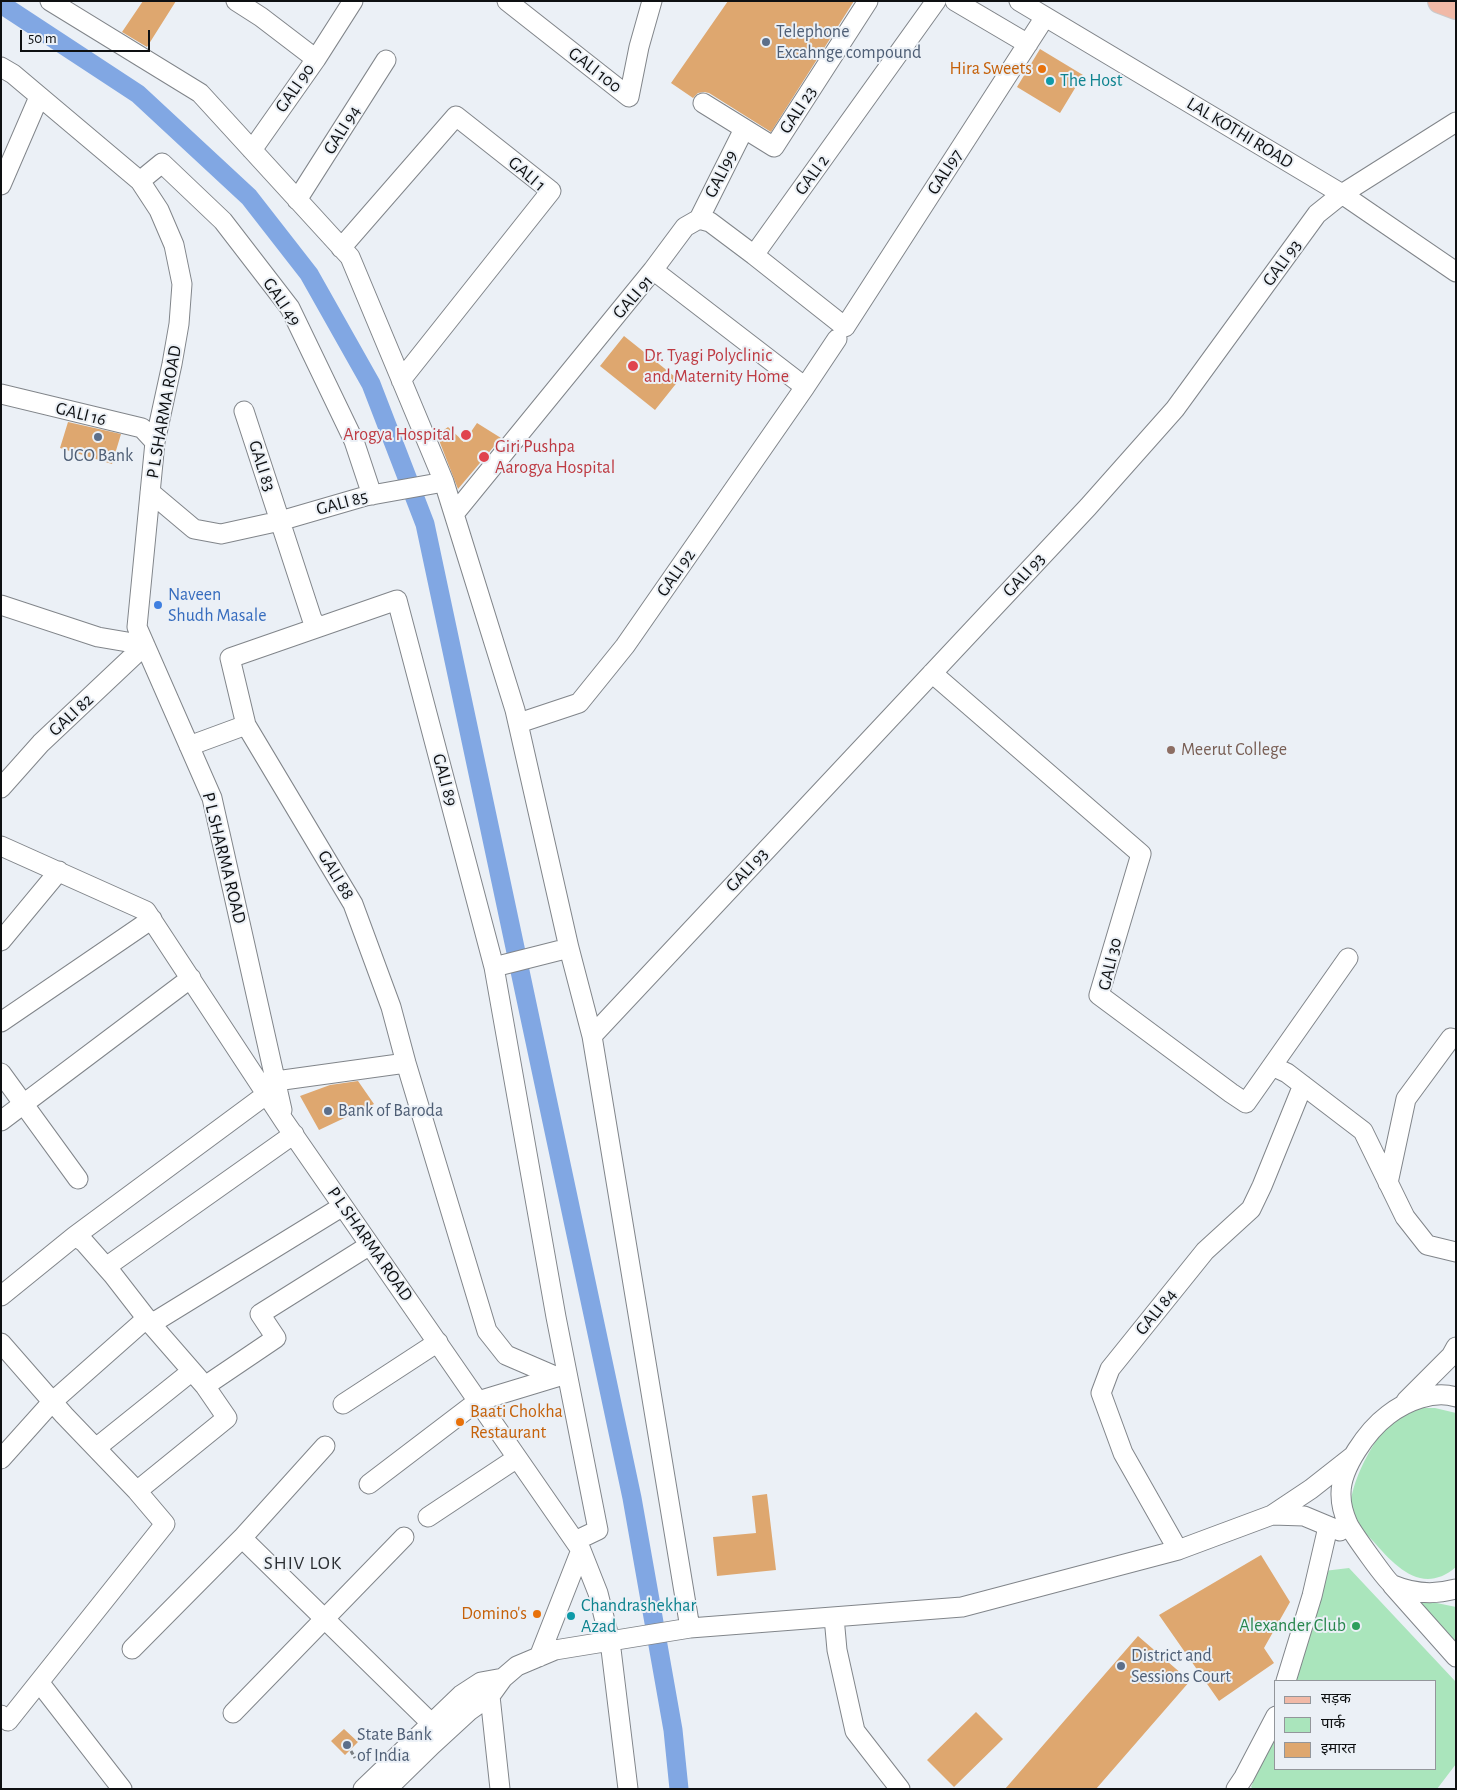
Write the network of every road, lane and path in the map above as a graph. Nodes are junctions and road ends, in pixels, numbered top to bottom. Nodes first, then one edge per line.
1 (50, 1) edge
2 (236, 1) edge
3 (353, 1) edge
4 (507, 1) edge
5 (652, 1) edge
6 (868, 1) edge
7 (936, 1) edge
8 (955, 1) edge
9 (1019, 1) edge
10 (1440, 1) edge
11 (1456, 7) edge
12 (1045, 17) junction
13 (1028, 44) junction
14 (316, 59) junction
15 (386, 60) dead end
16 (1, 67) edge
17 (39, 97) junction
18 (703, 103) dead end
19 (1456, 122) edge
20 (744, 129) junction
21 (252, 150) junction
22 (140, 182) junction
23 (1, 185) edge
24 (1342, 194) junction
25 (297, 200) junction
26 (692, 223) junction
27 (341, 248) junction
28 (754, 255) junction
29 (653, 270) junction
30 (1456, 272) edge
31 (841, 333) junction
32 (401, 380) junction
33 (806, 387) junction
34 (1, 394) edge
35 (244, 411) dead end
36 (155, 442) junction
37 (442, 483) junction
38 (150, 492) junction
39 (372, 494) junction
40 (454, 514) junction
41 (280, 521) junction
42 (1, 605) edge
43 (318, 627) junction
44 (145, 645) junction
45 (932, 673) junction
46 (519, 723) junction
47 (246, 725) junction
48 (189, 746) junction
49 (1, 788) edge
50 (1, 846) edge
51 (59, 871) junction
52 (152, 919) junction
53 (1, 941) edge
54 (569, 948) junction
55 (1348, 958) dead end
56 (494, 967) junction
57 (191, 978) junction
58 (1, 1022) edge
59 (592, 1036) junction
60 (1451, 1038) dead end
61 (406, 1063) junction
62 (1272, 1066) junction
63 (1, 1072) edge
64 (1303, 1085) junction
65 (271, 1087) junction
66 (24, 1104) junction
67 (1, 1121) edge
68 (289, 1128) junction
69 (78, 1179) dead end
70 (1388, 1183) junction
71 (343, 1206) junction
72 (75, 1236) junction
73 (370, 1245) junction
74 (1456, 1252) edge
75 (106, 1267) junction
76 (1, 1296) edge
77 (149, 1321) junction
78 (438, 1342) junction
79 (1, 1344) edge
80 (1456, 1347) edge
81 (192, 1370) junction
82 (205, 1386) junction
83 (1456, 1397) edge
84 (478, 1401) junction
85 (52, 1402) junction
86 (343, 1404) dead end
87 (1398, 1409) junction
88 (325, 1446) dead end
89 (96, 1448) junction
90 (1353, 1456) junction
91 (517, 1458) junction
92 (1, 1460) edge
93 (370, 1484) dead end
94 (137, 1491) junction
95 (1272, 1515) junction
96 (428, 1517) dead end
97 (1328, 1526) junction
98 (404, 1537) dead end
99 (242, 1538) junction
100 (1361, 1542) junction
101 (578, 1546) junction
102 (1178, 1550) junction
103 (1391, 1584) junction
104 (1456, 1589) edge
105 (834, 1617) junction
106 (324, 1619) junction
107 (690, 1628) junction
108 (610, 1641) junction
109 (132, 1649) dead end
110 (539, 1657) junction
111 (1456, 1657) edge
112 (503, 1678) junction
113 (1286, 1680) edge
114 (39, 1682) junction
115 (490, 1696) junction
116 (233, 1713) dead end
117 (1, 1714) edge
118 (1274, 1720) edge
119 (431, 1723) junction
120 (351, 1751) dead end
121 (355, 1758) dead end
122 (389, 1788) edge
123 (122, 1789) edge
124 (363, 1789) edge
125 (500, 1789) edge
126 (628, 1789) edge
127 (900, 1789) edge
128 (1236, 1789) edge

1 - 21 street
2 - 14 street, GALI 90
3 - 14 street
4 - 5 street, GALI 100
6 - 20 street, GALI 23
7 - 28 street, GALI 2
8 - 13 street
9 - 12 street, LAL KOTHI ROAD
10 - 11 main road
12 - 13 street, GALI97
12 - 24 street, LAL KOTHI ROAD
13 - 31 street, GALI97
14 - 21 street, GALI 90
15 - 25 street, GALI 94
16 - 17 street, P L SHARMA ROAD
17 - 22 street, P L SHARMA ROAD
17 - 23 street
18 - 20 street, GALI 23
19 - 24 street, GALI 93
20 - 26 street, GALI99
21 - 25 street
22 - 36 street, P L SHARMA ROAD
22 - 39 street, GALI 49
24 - 30 street, LAL KOTHI ROAD
24 - 45 street, GALI 93
25 - 27 street
26 - 28 street
26 - 29 street, GALI99
27 - 32 street
27 - 32 street, GALI 1
28 - 31 street
29 - 33 street, GALI 91
29 - 40 street, GALI 91
31 - 33 street
32 - 37 street
33 - 46 street, GALI 92
34 - 36 street, GALI 16
35 - 41 street, GALI 83
36 - 38 street, P L SHARMA ROAD
37 - 39 street, GALI 85
37 - 40 street
38 - 41 street, GALI 85
38 - 44 street, P L SHARMA ROAD
39 - 41 street, GALI 85
40 - 46 street
41 - 43 street, GALI 83
42 - 44 street
43 - 47 street, GALI 88
43 - 56 street, GALI 89
44 - 48 street, P L SHARMA ROAD
44 - 49 street, GALI 82
45 - 59 street, GALI 93
45 - 62 street, GALI 30
46 - 54 street
47 - 48 street
47 - 61 street, GALI 88
48 - 65 street, P L SHARMA ROAD
50 - 51 street
51 - 52 street
51 - 53 street
52 - 57 street, P L SHARMA ROAD
52 - 58 street
54 - 56 street
54 - 59 street
55 - 62 street, GALI 30
56 - 101 street
57 - 65 street, P L SHARMA ROAD
57 - 66 street
59 - 107 street
60 - 70 street
61 - 65 street
61 - 84 street, GALI 88
62 - 64 street
63 - 66 street
64 - 70 street
64 - 102 street, GALI 84
65 - 68 street, P L SHARMA ROAD
65 - 72 street
66 - 67 street
66 - 69 street
68 - 71 street, P L SHARMA ROAD
68 - 75 street
70 - 74 street
71 - 73 street, P L SHARMA ROAD
71 - 77 street
72 - 75 street
72 - 76 street
73 - 78 street, P L SHARMA ROAD
73 - 82 street
75 - 77 street
77 - 81 street
77 - 85 street
78 - 84 street, P L SHARMA ROAD
78 - 86 street
79 - 85 street
80 - 87 street
81 - 82 street
81 - 89 street
82 - 94 street
83 - 87 street
84 - 91 street, P L SHARMA ROAD
84 - 93 street
85 - 89 street
85 - 92 street
87 - 90 street
88 - 99 street
89 - 94 street
90 - 95 street
90 - 100 street
91 - 96 street
91 - 101 street, P L SHARMA ROAD
94 - 114 street
95 - 97 street
95 - 102 street
97 - 100 street
97 - 113 street
98 - 106 street
99 - 106 street
99 - 109 street
100 - 103 street
101 - 108 street, P L SHARMA ROAD
101 - 110 street
102 - 105 street
103 - 104 street
103 - 111 street
105 - 107 street
105 - 127 street
106 - 116 street
106 - 119 street
107 - 108 street
108 - 110 street
108 - 126 street, P L SHARMA ROAD
110 - 112 street
112 - 115 street
112 - 119 street
114 - 117 street
114 - 123 street
115 - 122 street
115 - 125 street
118 - 128 street
119 - 124 street
120 - 121 path

